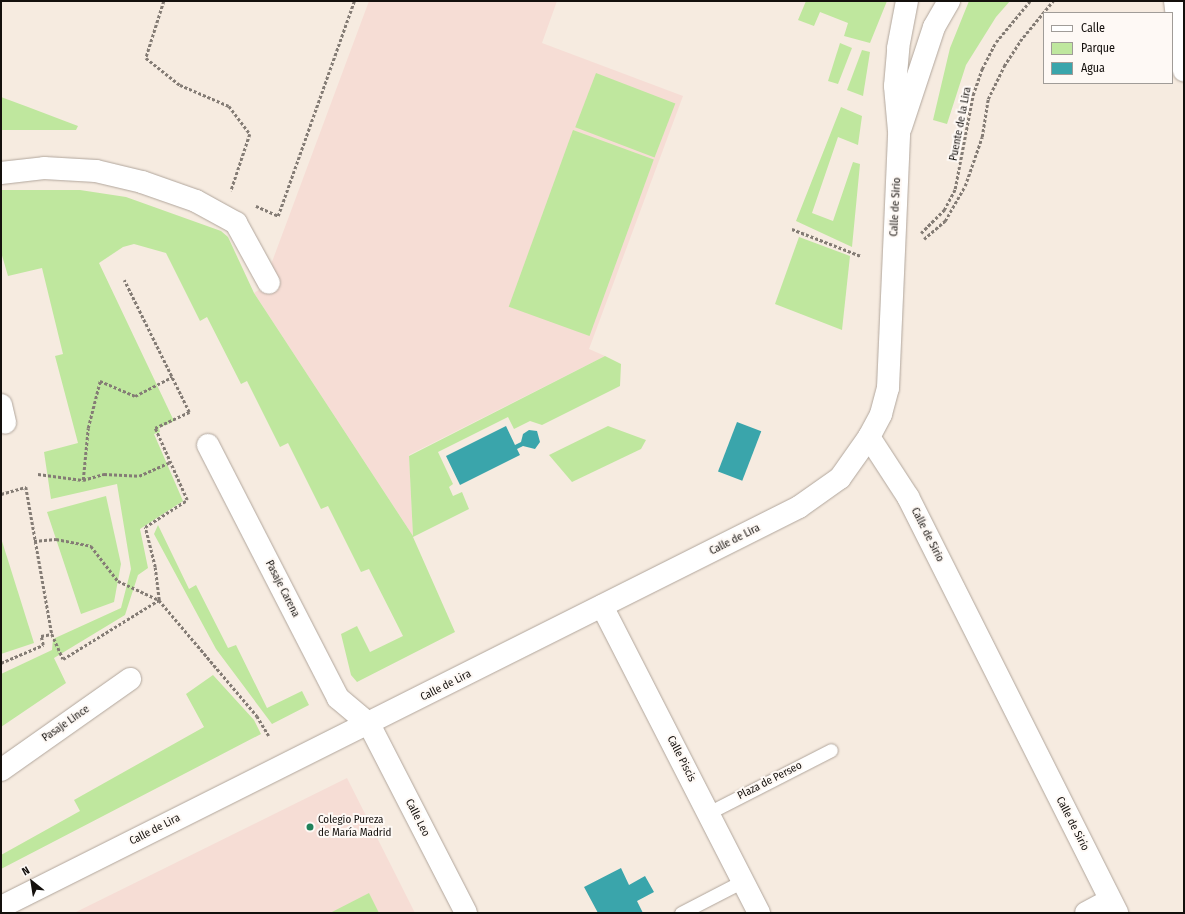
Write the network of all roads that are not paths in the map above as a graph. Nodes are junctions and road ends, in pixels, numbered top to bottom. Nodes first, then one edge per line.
1 (907, 1) edge
2 (949, 1) edge
3 (1174, 1) edge
4 (1184, 70) edge
5 (899, 132) junction
6 (1, 173) edge
7 (269, 283) dead end
8 (869, 437) junction
9 (208, 445) dead end
10 (602, 606) junction
11 (130, 679) dead end
12 (369, 724) junction
13 (831, 750) dead end
14 (1, 770) edge
15 (708, 813) junction
16 (743, 881) junction
17 (1114, 906) edge
18 (1, 907) edge
19 (466, 913) edge
20 (681, 913) edge
21 (758, 913) edge
22 (1086, 913) edge

1 - 5 main road, Calle de Sirio
2 - 5 main road, Calle de Sirio
3 - 4 main road
5 - 8 main road, Calle de Sirio
6 - 7 main road
8 - 10 main road, Calle de Lira
8 - 17 main road, Calle de Sirio
9 - 12 main road, Pasaje Carena
10 - 12 main road, Calle de Lira
10 - 15 main road, Calle Piscis
11 - 14 main road, Pasaje Lince
12 - 18 main road, Calle de Lira
12 - 19 main road, Calle Leo
13 - 15 lane, Plaza de Perseo
15 - 16 main road, Calle Piscis
16 - 20 lane
16 - 21 main road, Calle Piscis
17 - 22 main road

